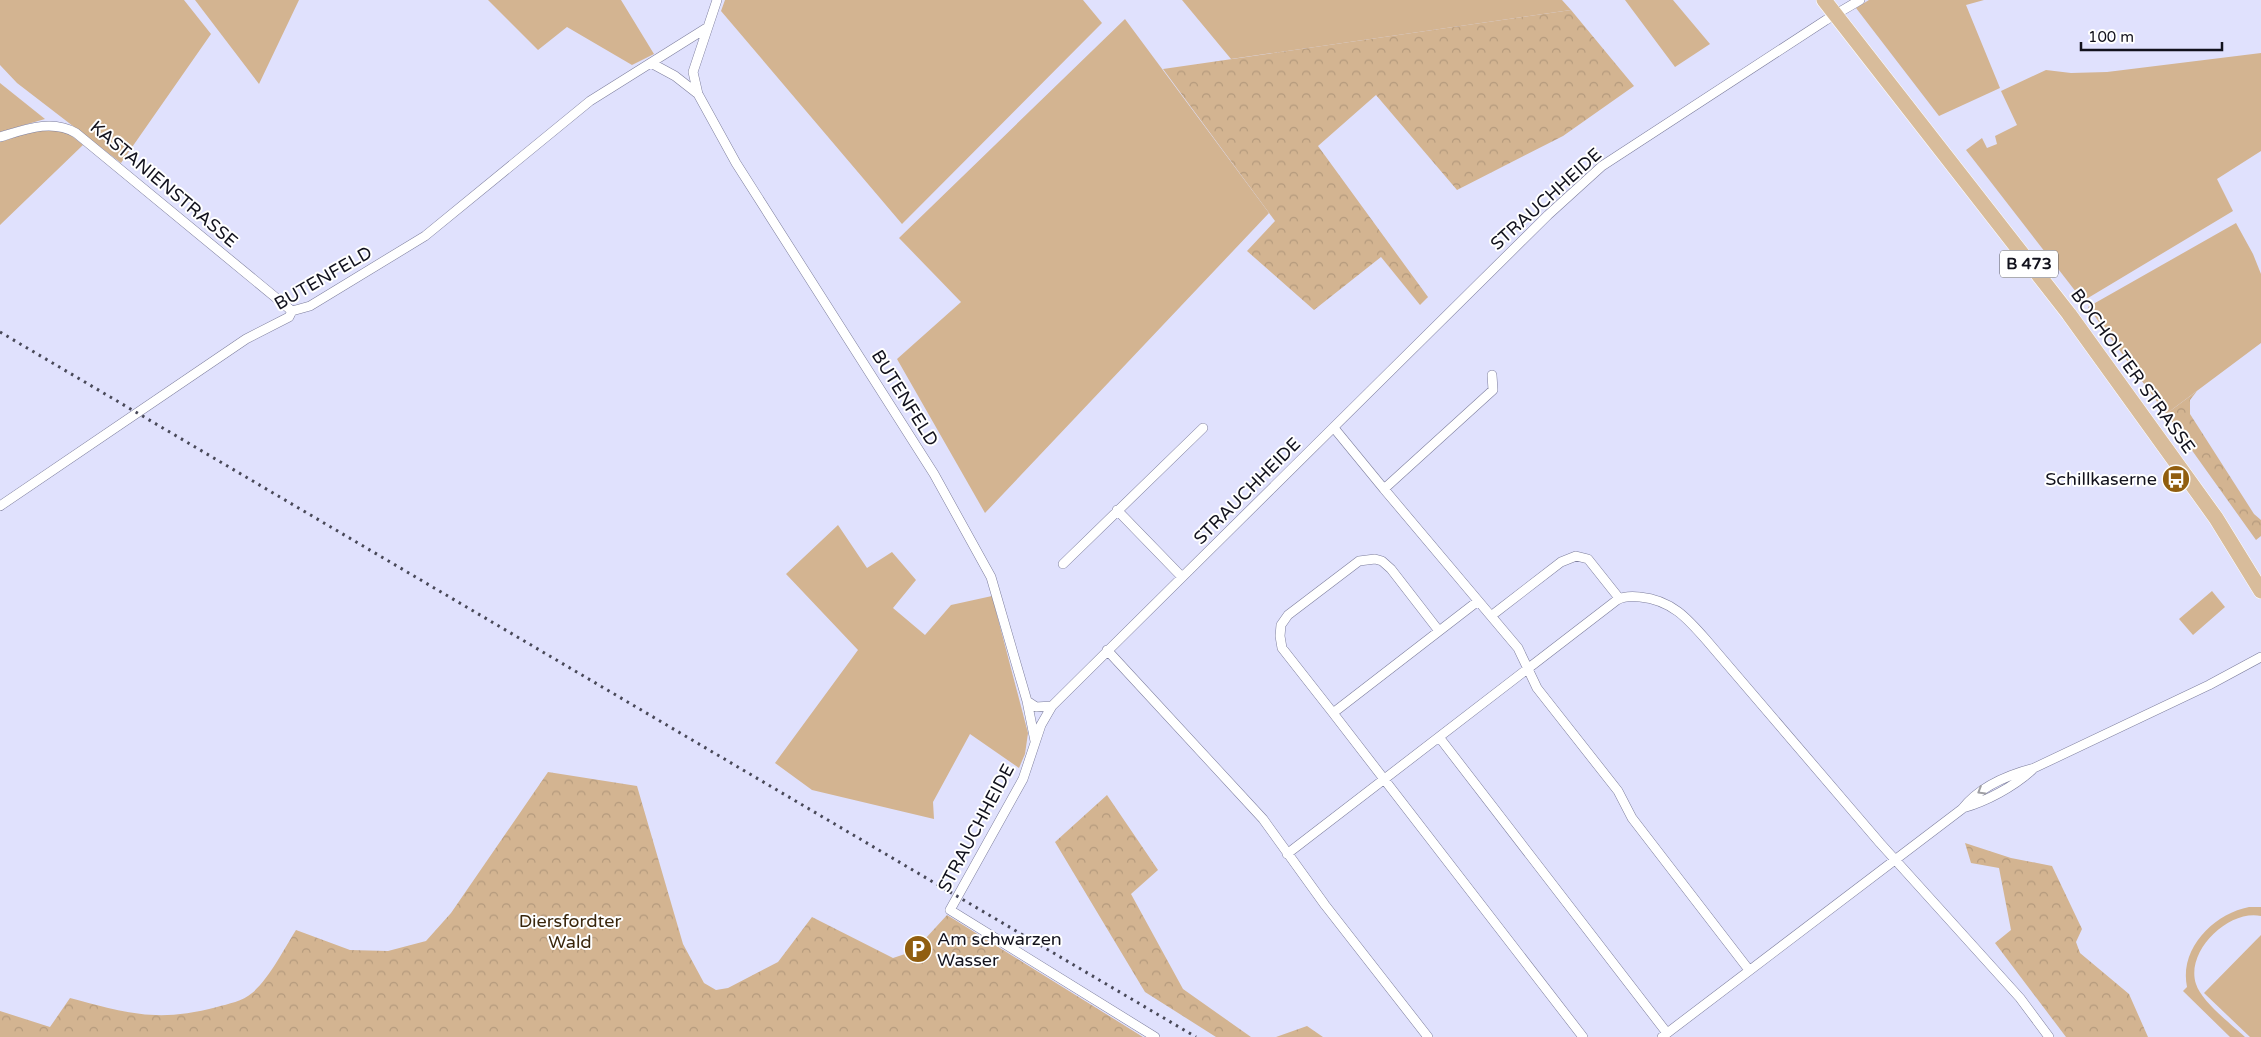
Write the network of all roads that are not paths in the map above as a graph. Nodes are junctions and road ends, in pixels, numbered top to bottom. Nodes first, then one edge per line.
1 (717, 0) edge
2 (1860, 0) edge
3 (1830, 7) edge
4 (708, 27) junction
5 (651, 63) junction
6 (698, 94) junction
7 (0, 137) edge
8 (292, 311) junction
9 (1492, 375) dead end
10 (1203, 428) dead end
11 (1334, 428) junction
12 (1384, 489) junction
13 (0, 506) edge
14 (1117, 510) junction
15 (1063, 564) dead end
16 (1182, 577) junction
17 (2261, 592) edge
18 (1619, 598) junction
19 (1478, 601) junction
20 (1491, 616) junction
21 (1439, 631) junction
22 (1107, 650) junction
23 (2261, 658) edge
24 (1527, 669) junction
25 (1027, 701) junction
26 (1052, 706) junction
27 (1333, 713) junction
28 (1439, 737) junction
29 (1035, 741) junction
30 (1385, 778) junction
31 (1288, 854) junction
32 (1894, 858) junction
33 (1749, 970) junction
34 (1664, 1035) edge
35 (1156, 1037) edge
36 (1428, 1037) edge
37 (1583, 1037) edge
38 (2049, 1037) edge

1 - 4 street, BUTENFELD
2 - 3 street, STRAUCHHEIDE
3 - 11 street, STRAUCHHEIDE
3 - 17 main road, BOCHOLTER STRASSE / B 473
4 - 5 street, BUTENFELD
4 - 6 street, BUTENFELD
5 - 6 street, BUTENFELD
5 - 8 street, BUTENFELD
6 - 25 street, BUTENFELD
7 - 8 street, KASTANIENSTRASSE
8 - 13 street, BUTENFELD
9 - 12 street
10 - 14 street
11 - 12 street
11 - 16 street, STRAUCHHEIDE
12 - 19 street
14 - 15 street
14 - 16 street
16 - 22 street, STRAUCHHEIDE
18 - 20 street
18 - 24 street
18 - 32 street
19 - 20 street
19 - 21 street
20 - 24 street
21 - 27 street
21 - 27 street
22 - 26 street, STRAUCHHEIDE
22 - 31 street
23 - 32 street
24 - 28 street
24 - 33 street
25 - 26 street
25 - 29 street, BUTENFELD
26 - 29 street, STRAUCHHEIDE
27 - 30 street
28 - 30 street
28 - 34 street
29 - 35 street, STRAUCHHEIDE
30 - 31 street
30 - 37 street
31 - 36 street
32 - 33 street
32 - 38 street
33 - 34 street

